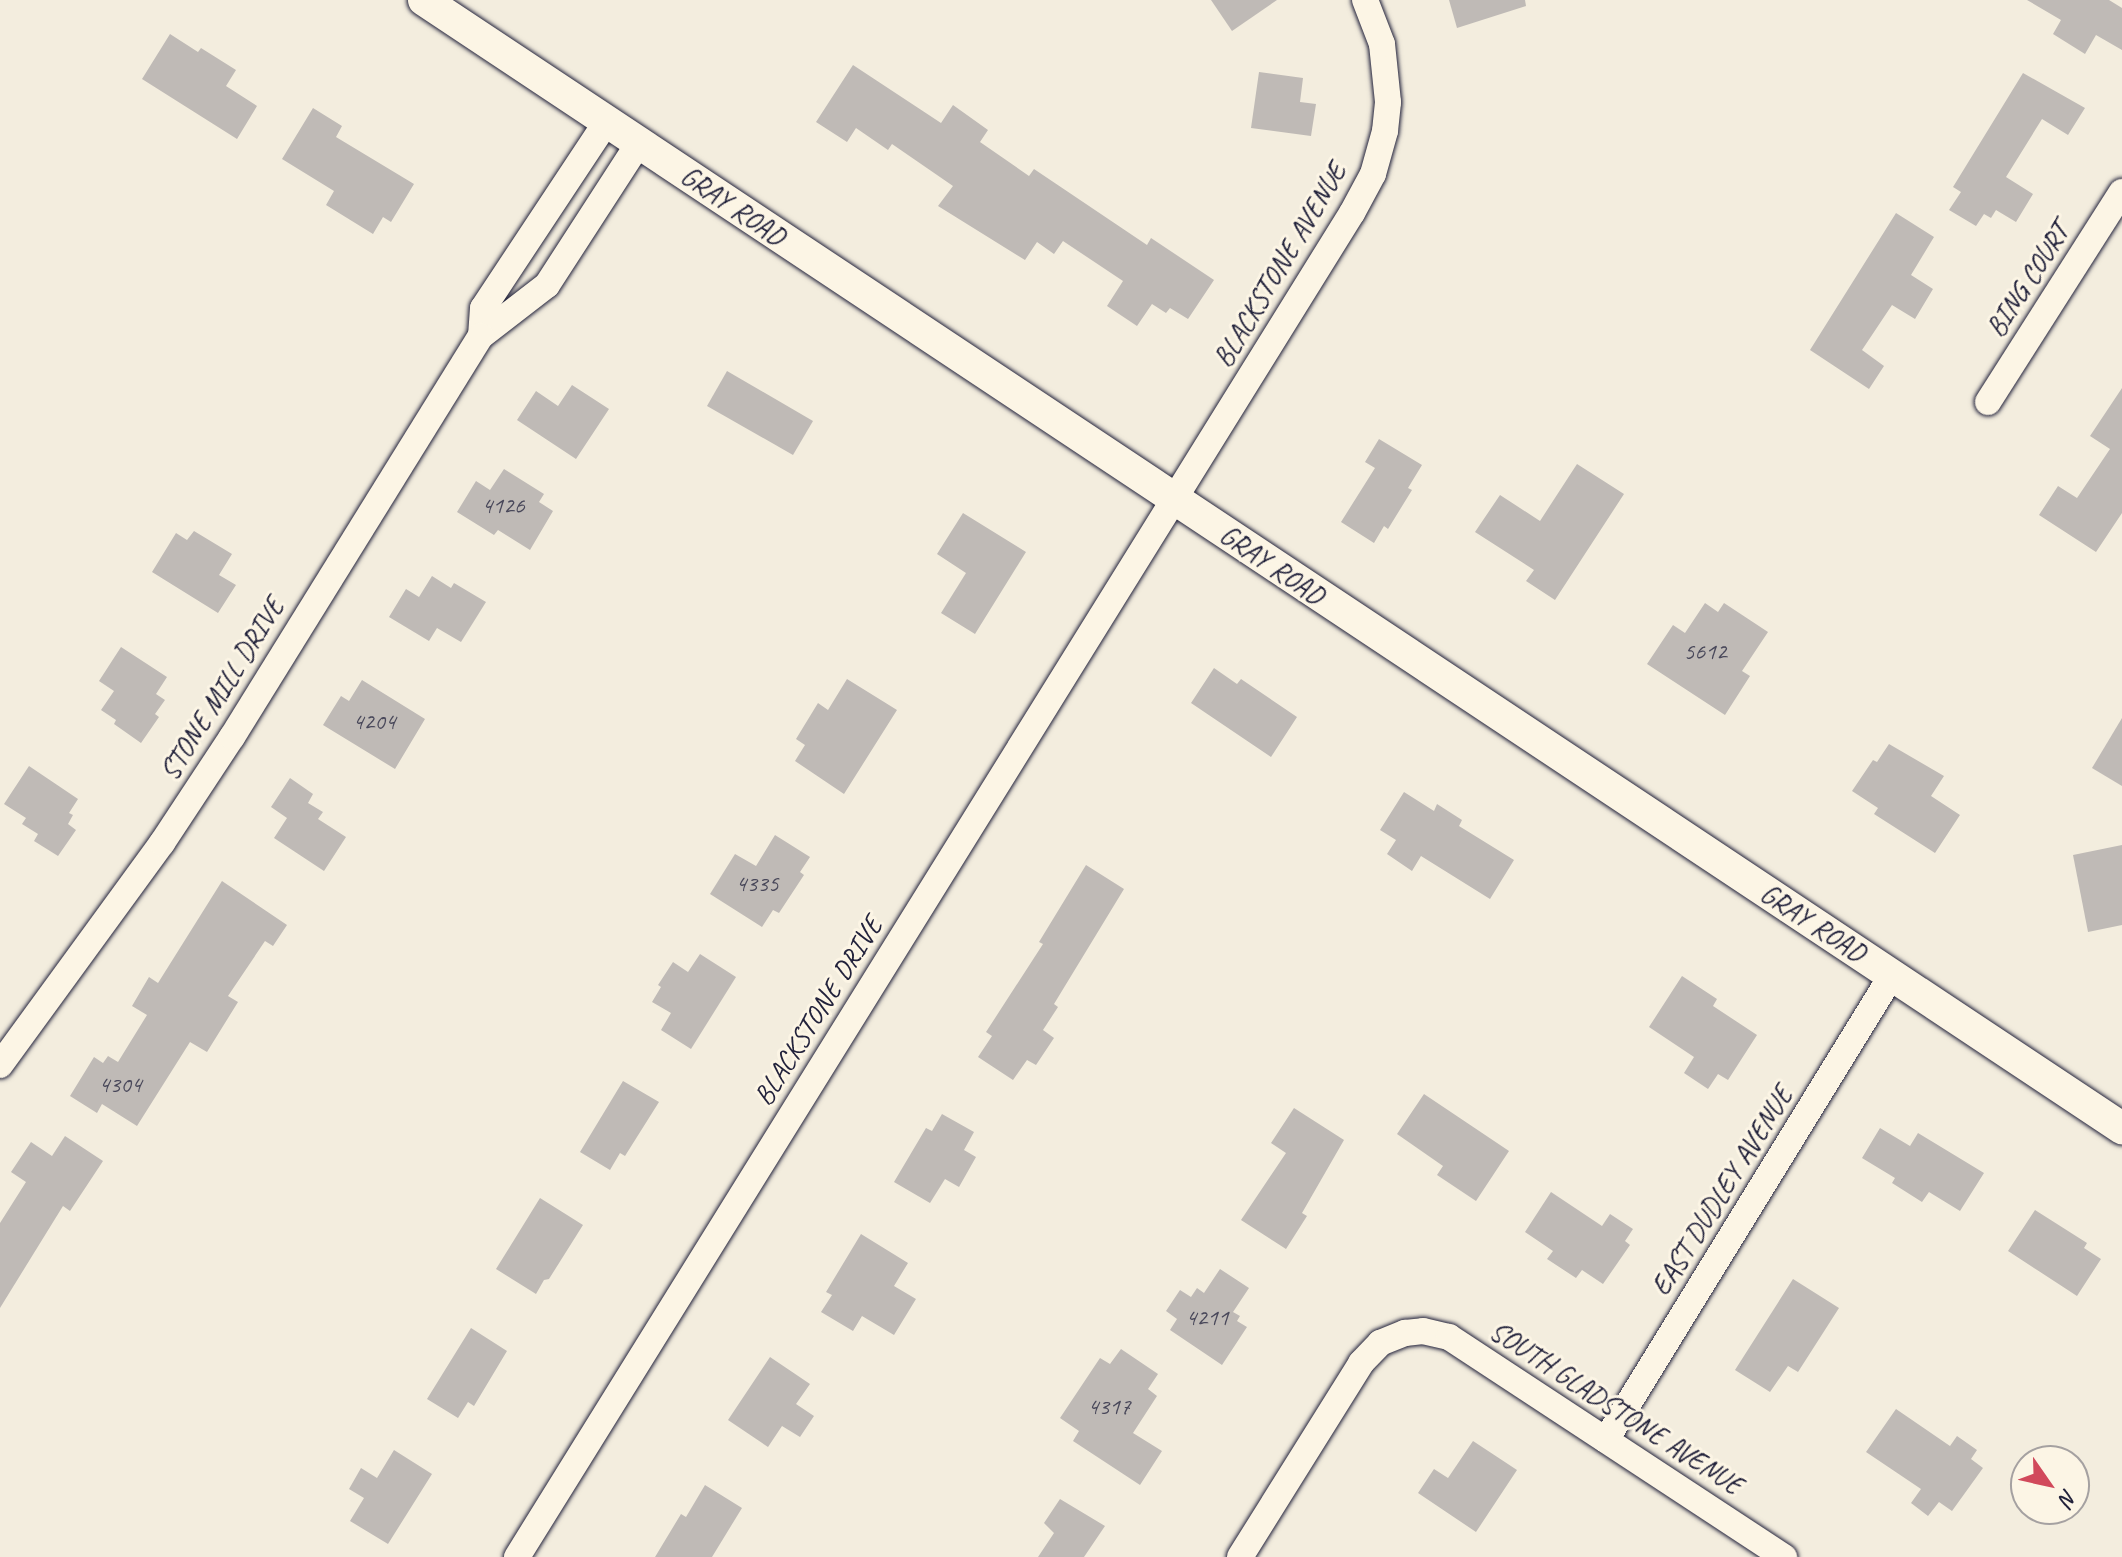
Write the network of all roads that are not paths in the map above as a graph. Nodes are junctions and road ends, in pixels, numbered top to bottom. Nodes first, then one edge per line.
1 (424, 0) edge
2 (1365, 0) edge
3 (607, 121) junction
4 (639, 143) junction
5 (2122, 192) edge
6 (481, 336) junction
7 (1988, 402) dead end
8 (1174, 500) junction
9 (1892, 975) junction
10 (0, 1065) edge
11 (2122, 1128) edge
12 (1606, 1440) junction
13 (517, 1557) edge
14 (1240, 1557) edge
15 (1784, 1557) edge

1 - 3 street, GRAY ROAD
2 - 8 street, BLACKSTONE AVENUE
3 - 4 street, GRAY ROAD
3 - 6 street, STONE MILL DRIVE
4 - 6 street, STONE MILL DRIVE
4 - 8 street, GRAY ROAD
5 - 7 street, BING COURT
6 - 10 street, STONE MILL DRIVE
8 - 9 street, GRAY ROAD
8 - 13 street, BLACKSTONE DRIVE
9 - 11 street, GRAY ROAD
9 - 12 street, EAST DUDLEY AVENUE
12 - 14 street, SOUTH GLADSTONE AVENUE
12 - 15 street, SOUTH GLADSTONE AVENUE

